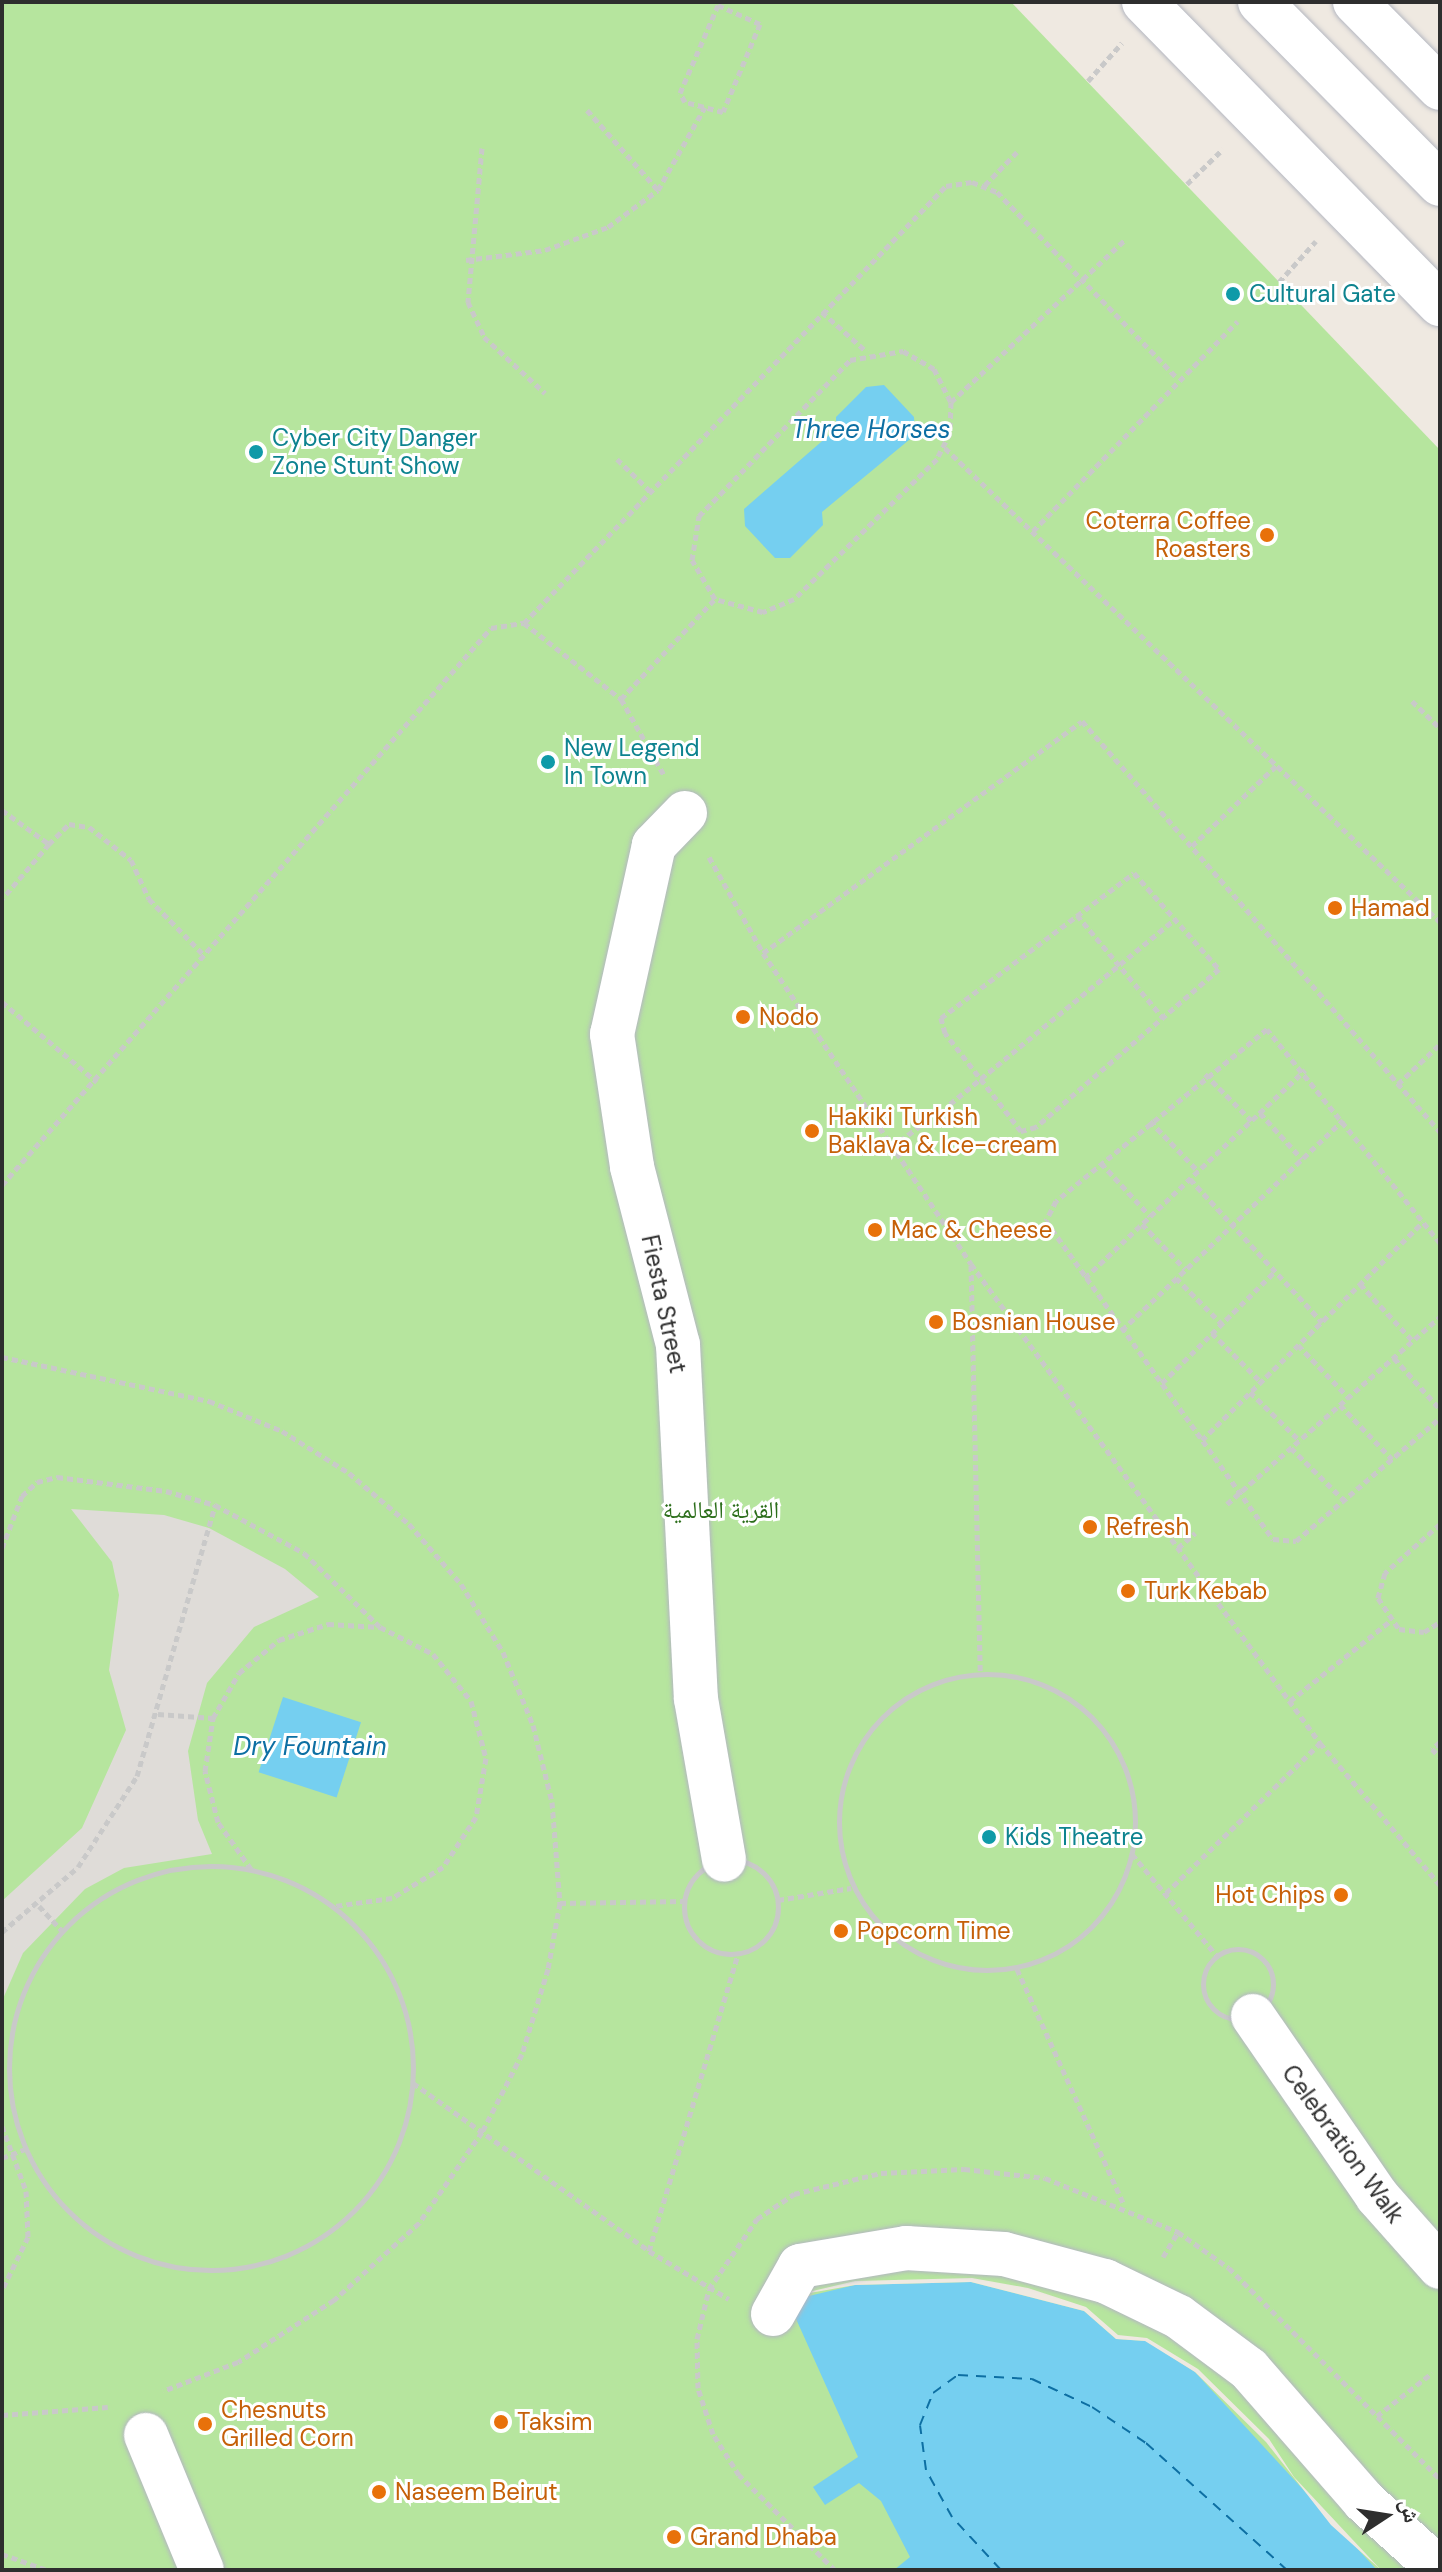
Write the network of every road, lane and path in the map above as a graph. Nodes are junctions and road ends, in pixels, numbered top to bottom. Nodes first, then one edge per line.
1 (1144, 2) edge
2 (1260, 2) edge
3 (1355, 2) edge
4 (1440, 88) edge
5 (705, 107) junction
6 (587, 110) dead end
7 (482, 148) dead end
8 (1017, 152) dead end
9 (1440, 184) edge
10 (985, 185) junction
11 (658, 190) junction
12 (1125, 240) dead end
13 (466, 260) junction
14 (1082, 280) junction
15 (1440, 304) edge
16 (822, 312) junction
17 (1238, 321) dead end
18 (867, 352) junction
19 (1178, 379) junction
20 (545, 393) dead end
21 (951, 402) junction
22 (945, 448) junction
23 (617, 459) dead end
24 (650, 491) junction
25 (1033, 531) junction
26 (715, 599) junction
27 (524, 623) junction
28 (621, 699) junction
29 (1412, 701) dead end
30 (1440, 728) edge
31 (1278, 764) junction
32 (2, 810) edge
33 (685, 813) junction
34 (49, 844) junction
35 (1192, 846) junction
36 (2, 899) edge
37 (1077, 915) junction
38 (1175, 919) junction
39 (1440, 922) edge
40 (763, 953) junction
41 (204, 955) junction
42 (1119, 966) junction
43 (2, 1002) edge
44 (1163, 1018) junction
45 (1440, 1044) edge
46 (1305, 1070) junction
47 (1205, 1074) junction
48 (980, 1081) junction
49 (97, 1082) junction
50 (1398, 1084) junction
51 (950, 1104) dead end
52 (1260, 1113) junction
53 (1343, 1120) junction
54 (1150, 1121) junction
55 (1252, 1121) junction
56 (919, 1127) dead end
57 (1440, 1133) edge
58 (892, 1147) junction
59 (1302, 1159) junction
60 (1101, 1163) junction
61 (1198, 1171) junction
62 (1190, 1179) junction
63 (2, 1185) edge
64 (1150, 1216) junction
65 (1423, 1222) junction
66 (1142, 1224) junction
67 (1232, 1225) junction
68 (1440, 1243) edge
69 (971, 1264) junction
70 (1185, 1269) junction
71 (1275, 1271) junction
72 (1085, 1278) junction
73 (1176, 1278) junction
74 (1360, 1284) junction
75 (1440, 1317) edge
76 (1322, 1322) junction
77 (1222, 1324) junction
78 (1122, 1330) junction
79 (1212, 1333) junction
80 (1413, 1341) junction
81 (1298, 1345) junction
82 (2, 1357) edge
83 (1394, 1358) junction
84 (1261, 1382) junction
85 (1162, 1383) junction
86 (1250, 1392) junction
87 (1349, 1398) junction
88 (1340, 1405) junction
89 (1440, 1409) edge
90 (1440, 1418) edge
91 (1202, 1440) junction
92 (1300, 1441) junction
93 (1291, 1448) junction
94 (1392, 1459) junction
95 (1240, 1493) junction
96 (1344, 1500) junction
97 (1227, 1504) dead end
98 (215, 1505) junction
99 (1440, 1524) edge
100 (1195, 1533) dead end
101 (2, 1548) edge
102 (1178, 1548) junction
103 (1389, 1622) junction
104 (1440, 1622) edge
105 (380, 1627) junction
106 (980, 1673) junction
107 (1290, 1701) junction
108 (158, 1714) junction
109 (213, 1718) junction
110 (1440, 1742) edge
111 (1320, 1743) junction
112 (1440, 1757) edge
113 (1132, 1854) junction
114 (724, 1860) dead end
115 (251, 1869) junction
116 (1440, 1885) edge
117 (851, 1888) junction
118 (1166, 1893) junction
119 (778, 1900) dead end
120 (684, 1901) dead end
121 (560, 1903) junction
122 (39, 1906) junction
123 (333, 1906) junction
124 (61, 1930) junction
125 (2, 1932) edge
126 (738, 1954) dead end
127 (1217, 1956) dead end
128 (1017, 1969) junction
129 (1253, 2016) dead end
130 (413, 2083) junction
131 (2, 2126) edge
132 (482, 2132) junction
133 (25, 2149) junction
134 (15, 2153) junction
135 (2, 2158) edge
136 (1124, 2204) junction
137 (649, 2251) junction
138 (1440, 2267) edge
139 (709, 2289) junction
140 (2, 2290) edge
141 (773, 2314) dead end
142 (1432, 2373) dead end
143 (137, 2412) junction
144 (2, 2415) edge
145 (1377, 2416) junction
146 (1440, 2479) edge
147 (2, 2554) edge
148 (47, 2570) edge
149 (202, 2570) edge
150 (835, 2570) edge
151 (1440, 2570) edge

1 - 15 street
2 - 9 street
3 - 4 street
5 - 5 path
5 - 11 path
6 - 11 path
7 - 13 path
8 - 10 path
10 - 14 path
10 - 16 path
11 - 13 path
12 - 14 path
13 - 20 path
14 - 19 path
14 - 21 path
16 - 18 path
16 - 24 path
17 - 19 path
18 - 21 path
18 - 26 path
19 - 25 path
21 - 22 path
22 - 25 path
22 - 26 path
23 - 24 path
24 - 27 path
25 - 31 path
26 - 28 path
27 - 28 path
27 - 41 path
28 - 33 path
29 - 30 path
31 - 35 path
31 - 39 path
32 - 34 path
33 - 40 path
33 - 114 street, Fiesta Street
34 - 36 path
34 - 41 path
35 - 40 path
35 - 50 path
37 - 38 path
37 - 42 path
37 - 48 path
38 - 42 path
38 - 44 path
40 - 58 path
41 - 49 path
42 - 44 path
42 - 48 path
43 - 49 path
44 - 48 path
45 - 50 path
46 - 47 path
46 - 52 path
46 - 53 path
47 - 54 path
47 - 55 path
48 - 51 path
49 - 63 path
50 - 57 path
52 - 55 path
52 - 59 path
53 - 59 path
53 - 65 path
54 - 60 path
54 - 61 path
55 - 61 path
56 - 58 path
58 - 69 path
59 - 67 path
60 - 64 path
60 - 72 path
61 - 62 path
62 - 64 path
62 - 67 path
64 - 66 path
65 - 68 path
65 - 74 path
66 - 70 path
66 - 72 path
67 - 70 path
67 - 71 path
69 - 102 path
69 - 106 path
70 - 73 path
71 - 76 path
71 - 77 path
72 - 78 path
73 - 77 path
73 - 78 path
74 - 76 path
74 - 80 path
75 - 80 path
76 - 81 path
77 - 79 path
78 - 85 path
79 - 84 path
79 - 85 path
80 - 83 path
81 - 84 path
81 - 87 path
82 - 121 path
83 - 87 path
83 - 89 path
84 - 86 path
85 - 91 path
86 - 91 path
86 - 92 path
87 - 88 path
88 - 92 path
88 - 94 path
90 - 94 path
91 - 95 path
92 - 93 path
93 - 95 path
93 - 96 path
94 - 96 path
95 - 96 path
95 - 97 path
98 - 101 path
98 - 105 path
98 - 108 path
99 - 103 path
100 - 102 path
102 - 107 path
103 - 104 path
103 - 107 path
105 - 109 path
105 - 123 path
106 - 113 path
106 - 117 path
107 - 111 path
108 - 109 path
108 - 122 path
109 - 115 path
110 - 112 path
111 - 116 path
111 - 118 path
113 - 118 path
113 - 128 path
115 - 123 path
115 - 124 path
117 - 119 path
117 - 128 path
118 - 127 path
120 - 121 path
121 - 132 path
122 - 124 path
122 - 125 path
123 - 130 path
124 - 133 path
126 - 137 path
128 - 136 path
129 - 138 street, Celebration Walk
130 - 132 path
130 - 133 path
131 - 134 path
132 - 137 path
132 - 143 path
133 - 134 path
134 - 135 path
134 - 140 path
136 - 139 path
136 - 145 path
137 - 139 path
139 - 150 path
141 - 151 street
142 - 145 path
143 - 144 path
143 - 149 street
145 - 146 path
147 - 148 path

